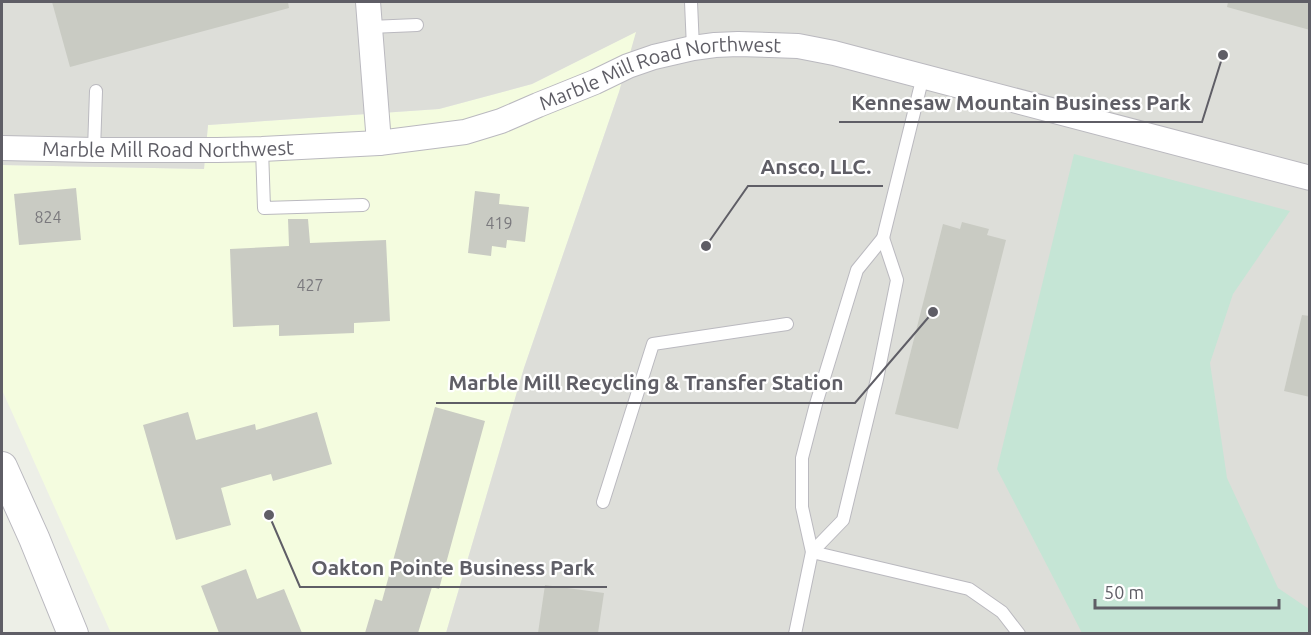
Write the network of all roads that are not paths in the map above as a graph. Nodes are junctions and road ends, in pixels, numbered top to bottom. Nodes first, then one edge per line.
1 (368, 2) edge
2 (691, 2) edge
3 (417, 25) dead end
4 (370, 27) junction
5 (693, 48) junction
6 (923, 76) junction
7 (96, 91) dead end
8 (379, 143) junction
9 (2, 148) edge
10 (262, 149) junction
11 (94, 150) junction
12 (1310, 178) edge
13 (363, 205) dead end
14 (883, 238) junction
15 (787, 324) dead end
16 (2, 467) edge
17 (603, 502) dead end
18 (812, 552) junction
19 (73, 633) edge
20 (795, 633) edge
21 (1019, 633) edge

1 - 4 street
2 - 5 lane
3 - 4 lane
4 - 8 street
5 - 6 street, Marble Mill Road Northwest
5 - 8 street, Marble Mill Road Northwest
6 - 12 street, Marble Mill Road Northwest
6 - 14 lane
7 - 11 lane
8 - 10 street, Marble Mill Road Northwest
9 - 11 street, Marble Mill Road Northwest
10 - 11 street, Marble Mill Road Northwest
10 - 13 lane
14 - 18 lane
14 - 18 lane
15 - 17 lane
16 - 19 street
18 - 20 lane
18 - 21 lane

